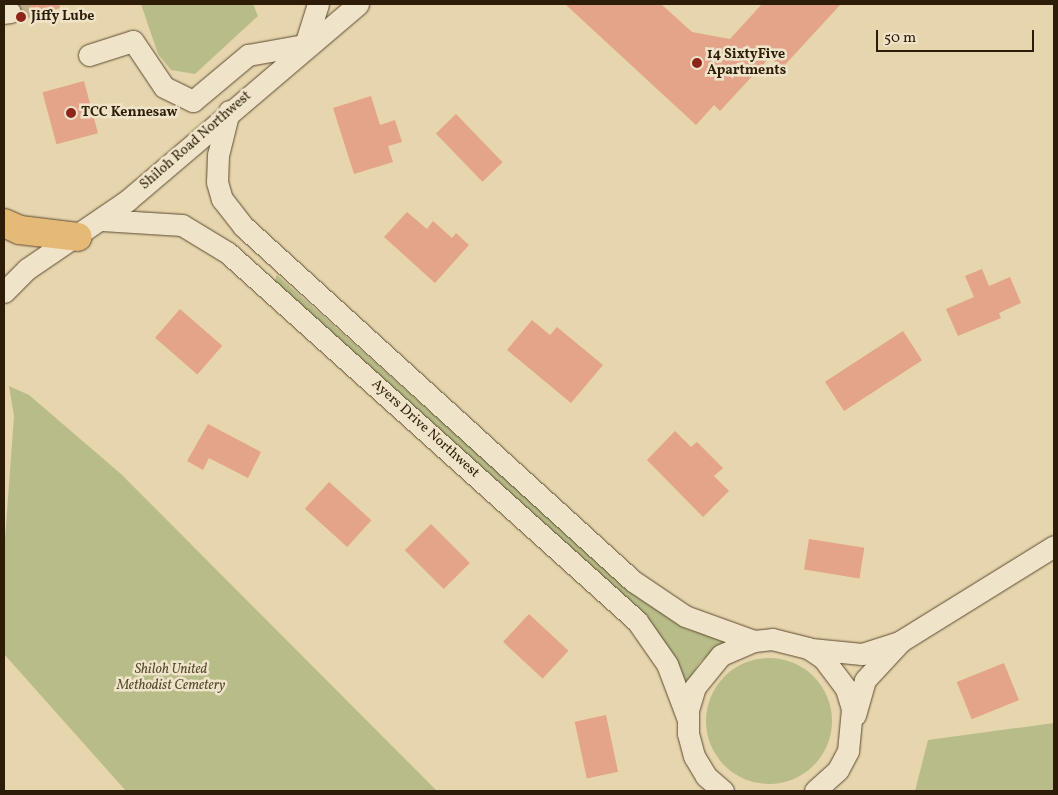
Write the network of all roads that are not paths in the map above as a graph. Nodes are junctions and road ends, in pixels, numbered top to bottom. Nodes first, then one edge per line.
1 (318, 4) edge
2 (358, 4) edge
3 (305, 45) junction
4 (89, 55) dead end
5 (229, 112) junction
6 (102, 220) junction
7 (4, 224) edge
8 (78, 237) junction
9 (27, 269) junction
10 (4, 274) edge
11 (4, 292) edge
12 (1054, 546) edge
13 (754, 641) junction
14 (901, 641) junction
15 (808, 648) junction
16 (688, 720) junction
17 (853, 730) junction
18 (723, 791) edge
19 (815, 791) edge

1 - 3 street
2 - 3 street, Shiloh Road Northwest
3 - 4 street
3 - 5 street, Shiloh Road Northwest
5 - 6 street, Shiloh Road Northwest
5 - 13 street, Ayers Drive Northwest
6 - 8 street, Shiloh Road Northwest
6 - 16 street, Ayers Drive Northwest
7 - 8 main road
8 - 9 street, Shiloh Road Northwest
9 - 10 street, Shiloh Road Northwest
9 - 11 street, Shiloh Road Northwest
12 - 14 street
13 - 15 street
13 - 16 street
14 - 15 street
14 - 17 street
15 - 17 street
16 - 18 street
17 - 19 street

